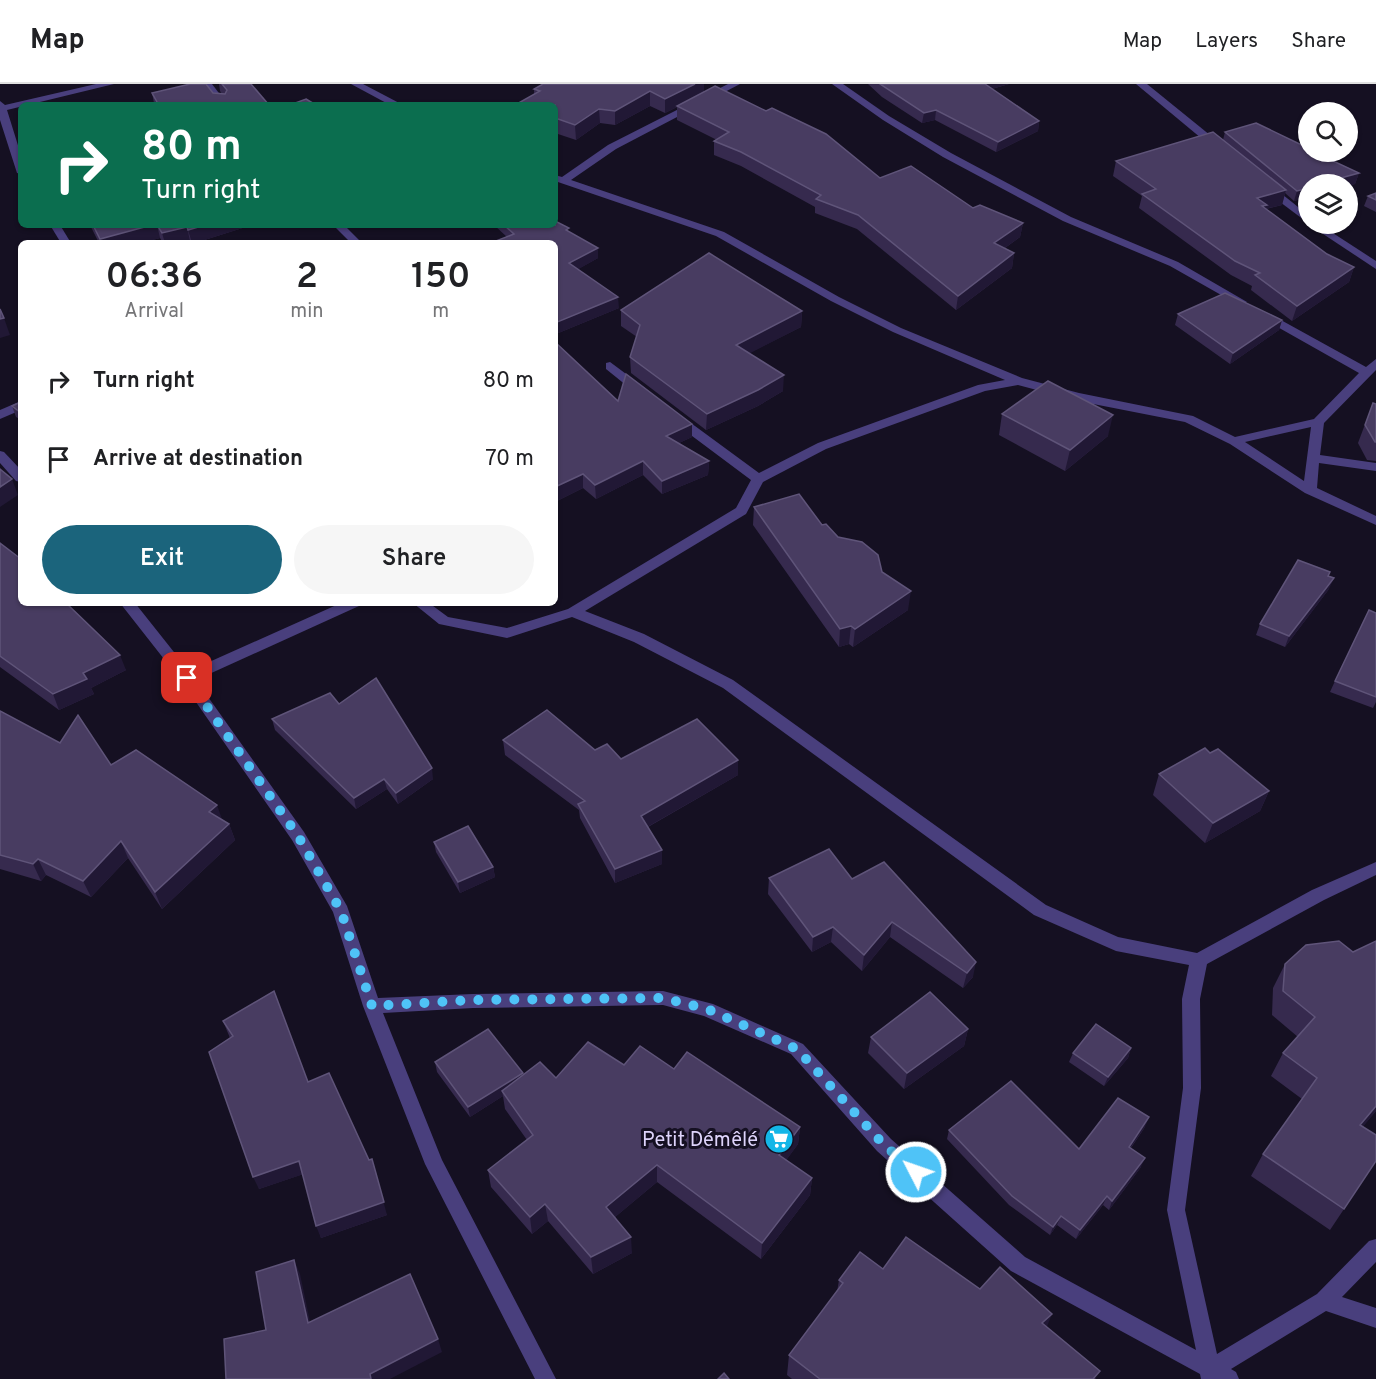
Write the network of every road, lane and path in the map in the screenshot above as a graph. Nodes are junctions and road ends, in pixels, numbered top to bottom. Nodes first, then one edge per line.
1 (110, 84) edge
2 (207, 84) edge
3 (356, 84) edge
4 (735, 84) edge
5 (837, 84) edge
6 (1141, 84) edge
7 (22, 102) edge
8 (221, 102) edge
9 (392, 102) edge
10 (18, 103) edge
11 (2, 106) edge
12 (1230, 157) edge
13 (18, 161) edge
14 (1256, 178) edge
15 (559, 180) edge
16 (1298, 212) edge
17 (341, 228) edge
18 (1328, 234) edge
19 (354, 240) edge
20 (1376, 267) edge
21 (1376, 363) edge
22 (610, 366) dead end
23 (1366, 372) junction
24 (1018, 381) junction
25 (18, 406) edge
26 (0, 415) edge
27 (1318, 422) junction
28 (1234, 441) junction
29 (0, 455) edge
30 (1313, 458) junction
31 (1376, 467) edge
32 (18, 475) edge
33 (758, 479) junction
34 (1310, 490) junction
35 (1376, 521) edge
36 (129, 606) edge
37 (347, 606) edge
38 (424, 606) edge
39 (573, 612) junction
40 (187, 678) junction
41 (1376, 868) edge
42 (1199, 960) junction
43 (372, 1006) junction
44 (1376, 1248) edge
45 (1324, 1301) junction
46 (1376, 1318) edge
47 (1210, 1374) edge
48 (546, 1379) edge
49 (1229, 1379) edge

1 - 7 street
2 - 8 street
3 - 9 street
4 - 15 street
5 - 23 street
6 - 12 street
10 - 11 street
11 - 13 street
14 - 16 street
15 - 24 street
17 - 19 street
18 - 20 street
21 - 23 street
22 - 33 street
23 - 27 street
24 - 28 street
24 - 33 street
25 - 26 street
27 - 28 street
27 - 30 street
28 - 34 street
29 - 32 street
30 - 31 street
30 - 34 street
33 - 39 street
34 - 35 street
36 - 40 street
37 - 40 street
38 - 39 street
39 - 42 street
40 - 43 street
41 - 42 street
42 - 47 street
43 - 47 street
43 - 48 street
44 - 45 street
45 - 46 street
45 - 47 street
47 - 49 street

